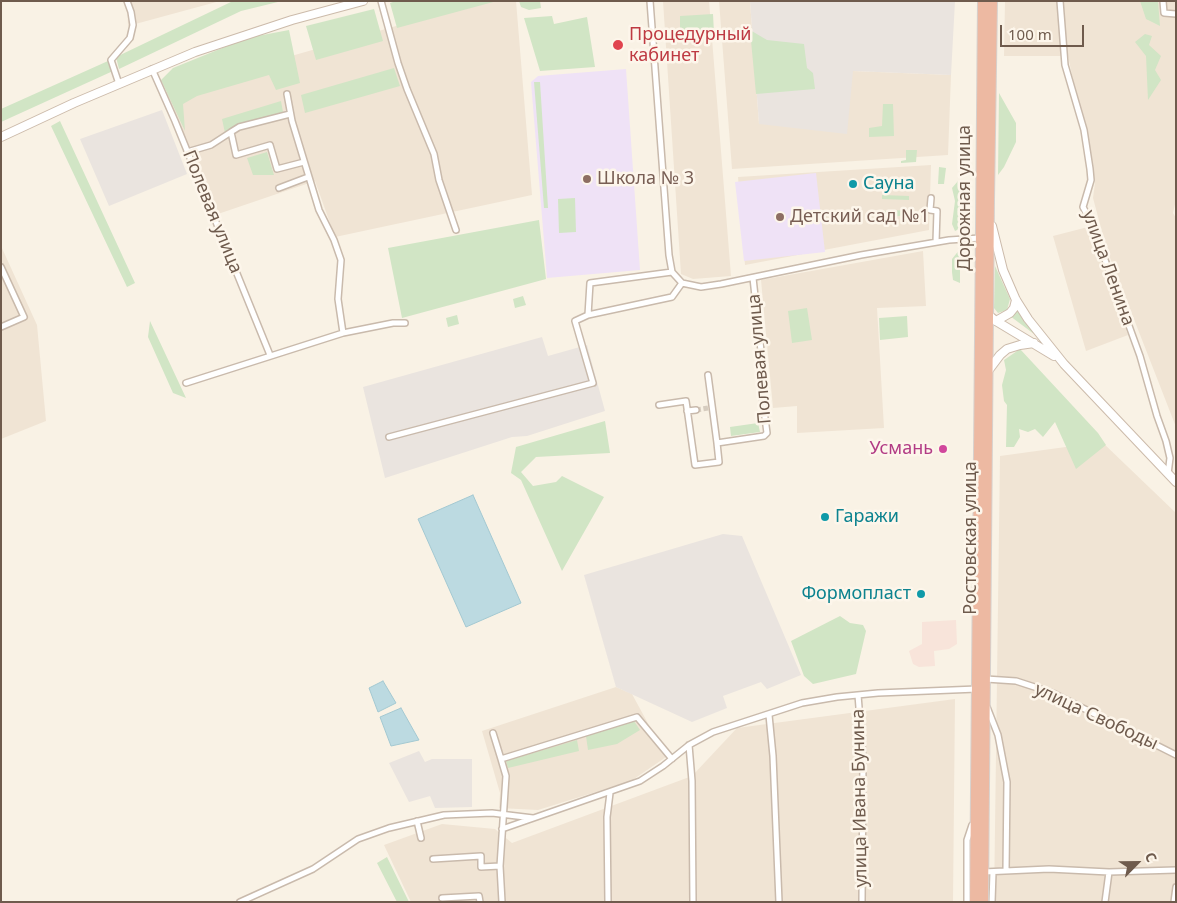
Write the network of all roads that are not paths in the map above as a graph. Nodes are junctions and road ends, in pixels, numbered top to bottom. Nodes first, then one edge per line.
1 (127, 1) edge
2 (363, 1) edge
3 (381, 1) edge
4 (650, 1) edge
5 (983, 1) edge
6 (992, 1) edge
7 (1060, 1) edge
8 (1163, 1) edge
9 (351, 3) edge
10 (1176, 14) edge
11 (152, 69) junction
12 (119, 84) junction
13 (287, 94) dead end
14 (290, 114) junction
15 (231, 132) junction
16 (1, 137) edge
17 (187, 152) junction
18 (304, 162) junction
19 (308, 177) junction
20 (279, 188) dead end
21 (930, 198) dead end
22 (989, 211) junction
23 (456, 230) dead end
24 (980, 238) junction
25 (936, 242) junction
26 (1, 267) edge
27 (672, 272) junction
28 (753, 278) junction
29 (682, 283) junction
30 (1016, 300) junction
31 (980, 305) junction
32 (588, 315) junction
33 (992, 318) junction
34 (405, 323) dead end
35 (1, 327) edge
36 (344, 333) junction
37 (1034, 343) junction
38 (270, 356) junction
39 (1064, 364) junction
40 (988, 371) junction
41 (708, 375) dead end
42 (186, 383) dead end
43 (979, 395) joint
44 (658, 405) dead end
45 (696, 410) tunnel mouth
46 (687, 411) junction
47 (389, 437) dead end
48 (717, 442) junction
49 (1168, 474) junction
50 (1176, 482) edge
51 (986, 679) junction
52 (978, 688) junction
53 (858, 695) junction
54 (985, 705) junction
55 (769, 715) junction
56 (493, 733) dead end
57 (689, 745) junction
58 (1176, 754) edge
59 (501, 759) junction
60 (672, 759) junction
61 (610, 793) junction
62 (504, 814) junction
63 (976, 814) junction
64 (536, 818) junction
65 (417, 821) junction
66 (502, 829) junction
67 (421, 838) dead end
68 (433, 859) dead end
69 (500, 866) junction
70 (1176, 870) edge
71 (1006, 871) junction
72 (988, 872) junction
73 (1109, 872) junction
74 (1176, 887) edge
75 (442, 898) dead end
76 (240, 902) edge
77 (480, 902) edge
78 (502, 902) edge
79 (608, 902) edge
80 (693, 902) edge
81 (778, 902) edge
82 (862, 902) edge
83 (967, 902) edge
84 (975, 902) edge
85 (983, 902) edge
86 (992, 902) edge
87 (1105, 902) edge
88 (1174, 902) edge

1 - 12 street
2 - 9 main road
3 - 23 street
4 - 27 street
5 - 24 highway, Дорожная улица
6 - 22 highway, Дорожная улица
7 - 49 street, улица Ленина
8 - 10 street
9 - 11 main road
11 - 12 main road
11 - 17 street, Полевая улица
12 - 16 main road
13 - 14 street
14 - 15 street
14 - 18 street
15 - 17 street
15 - 18 street
17 - 38 street, Полевая улица
18 - 19 street
19 - 20 street
19 - 36 street
21 - 25 street
22 - 30 main road
22 - 33 highway, Дорожная улица
24 - 25 street, Полевая улица
24 - 31 highway, Дорожная улица
25 - 28 street, Полевая улица
26 - 35 street
27 - 29 street
27 - 32 street
28 - 29 street, Полевая улица
28 - 48 street, Полевая улица
29 - 32 street
30 - 33 main road
30 - 39 main road
31 - 33 main road
31 - 43 highway, Дорожная улица
32 - 47 street
33 - 37 main road
33 - 40 highway, Дорожная улица
34 - 36 street
36 - 38 street
37 - 39 main road
37 - 40 main road
38 - 42 street
39 - 49 main road
40 - 51 highway, Ростовская улица
41 - 48 street
43 - 52 highway, Ростовская улица
44 - 46 street
45 - 46 street
46 - 48 street
49 - 50 main road
51 - 54 highway, Ростовская улица
51 - 58 street, улица Свободы
52 - 53 street
52 - 63 highway, Ростовская улица
53 - 55 street
53 - 82 street, улица Ивана Бунина
54 - 71 street, Ростовская улица
54 - 72 highway, Ростовская улица
55 - 57 street
55 - 81 street
56 - 59 street
57 - 60 street
57 - 80 street
59 - 60 street
59 - 62 street
60 - 61 street
61 - 64 street
61 - 79 street
62 - 64 street
62 - 65 street
62 - 66 street
63 - 83 street
63 - 84 highway, Ростовская улица
64 - 66 street
65 - 67 street
65 - 76 street
66 - 69 street
68 - 69 street
69 - 78 street
70 - 73 street
71 - 72 street
71 - 73 street
72 - 85 highway, Ростовская улица
72 - 86 street
73 - 87 street
74 - 88 street
75 - 77 street

